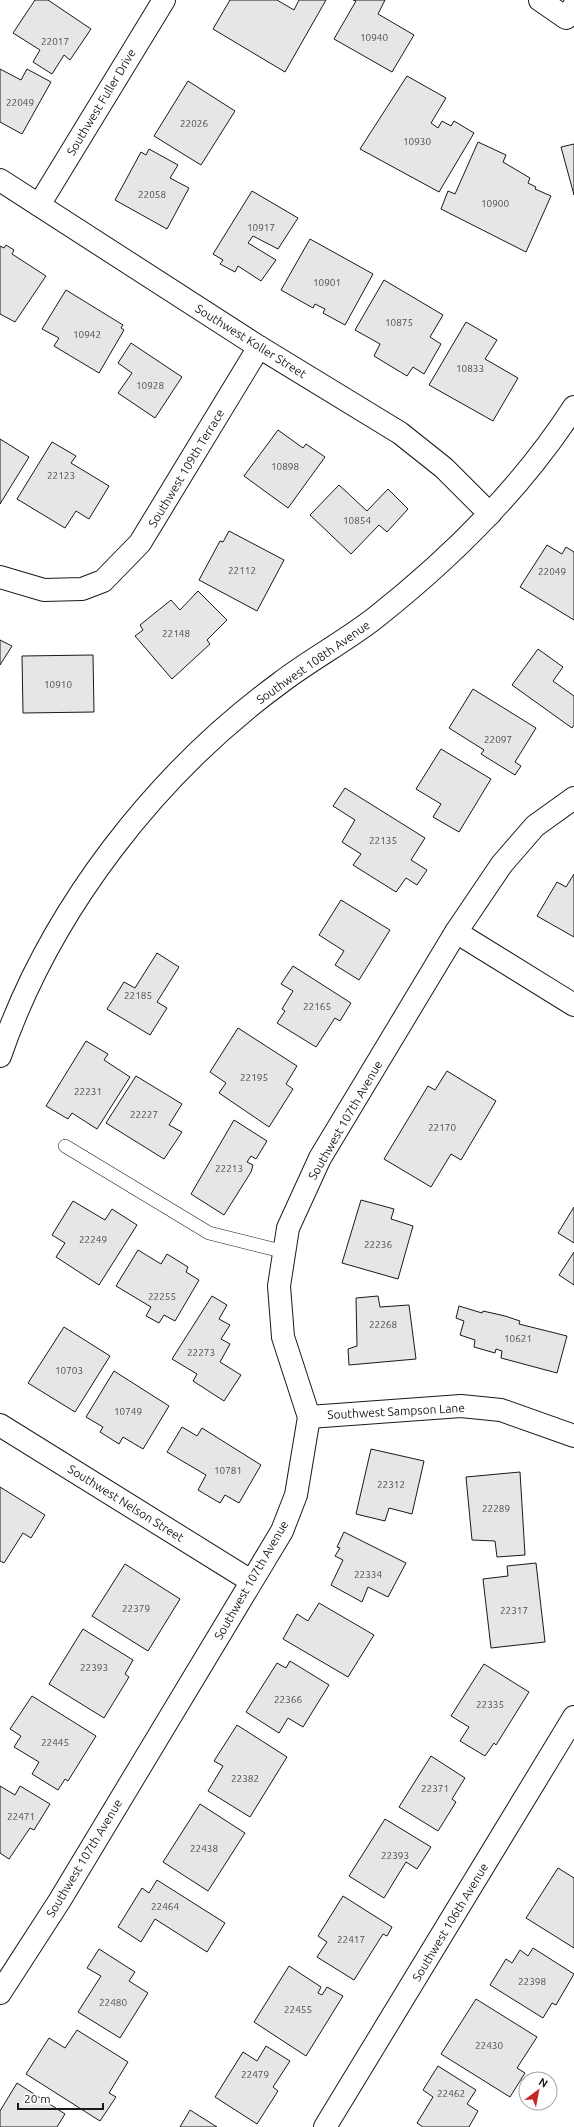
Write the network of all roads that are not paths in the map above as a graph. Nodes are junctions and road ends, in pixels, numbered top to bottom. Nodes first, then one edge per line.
1 (164, 0) edge
2 (540, 0) edge
3 (570, 12) edge
4 (0, 180) edge
5 (39, 205) junction
6 (259, 347) junction
7 (574, 408) edge
8 (490, 514) junction
9 (0, 577) edge
10 (574, 798) edge
11 (456, 932) junction
12 (574, 1005) edge
13 (0, 1056) edge
14 (65, 1146) dead end
15 (285, 1252) junction
16 (309, 1417) junction
17 (0, 1425) edge
18 (574, 1436) edge
19 (251, 1581) junction
20 (574, 1717) edge
21 (0, 1993) edge
22 (325, 2127) edge

1 - 5 street, Southwest Fuller Drive
2 - 3 street
4 - 5 street, Southwest Koller Street
5 - 6 street, Southwest Koller Street
6 - 8 street, Southwest Koller Street
6 - 9 street, Southwest 109th Terrace
7 - 8 street, Southwest 108th Avenue
8 - 13 street, Southwest 108th Avenue
10 - 11 street, Southwest 107th Avenue
11 - 12 street
11 - 15 street, Southwest 107th Avenue
14 - 15 lane
15 - 16 street, Southwest 107th Avenue
16 - 18 street, Southwest Sampson Lane
16 - 19 street, Southwest 107th Avenue
17 - 19 street, Southwest Nelson Street
19 - 21 street, Southwest 107th Avenue
20 - 22 street, Southwest 106th Avenue

